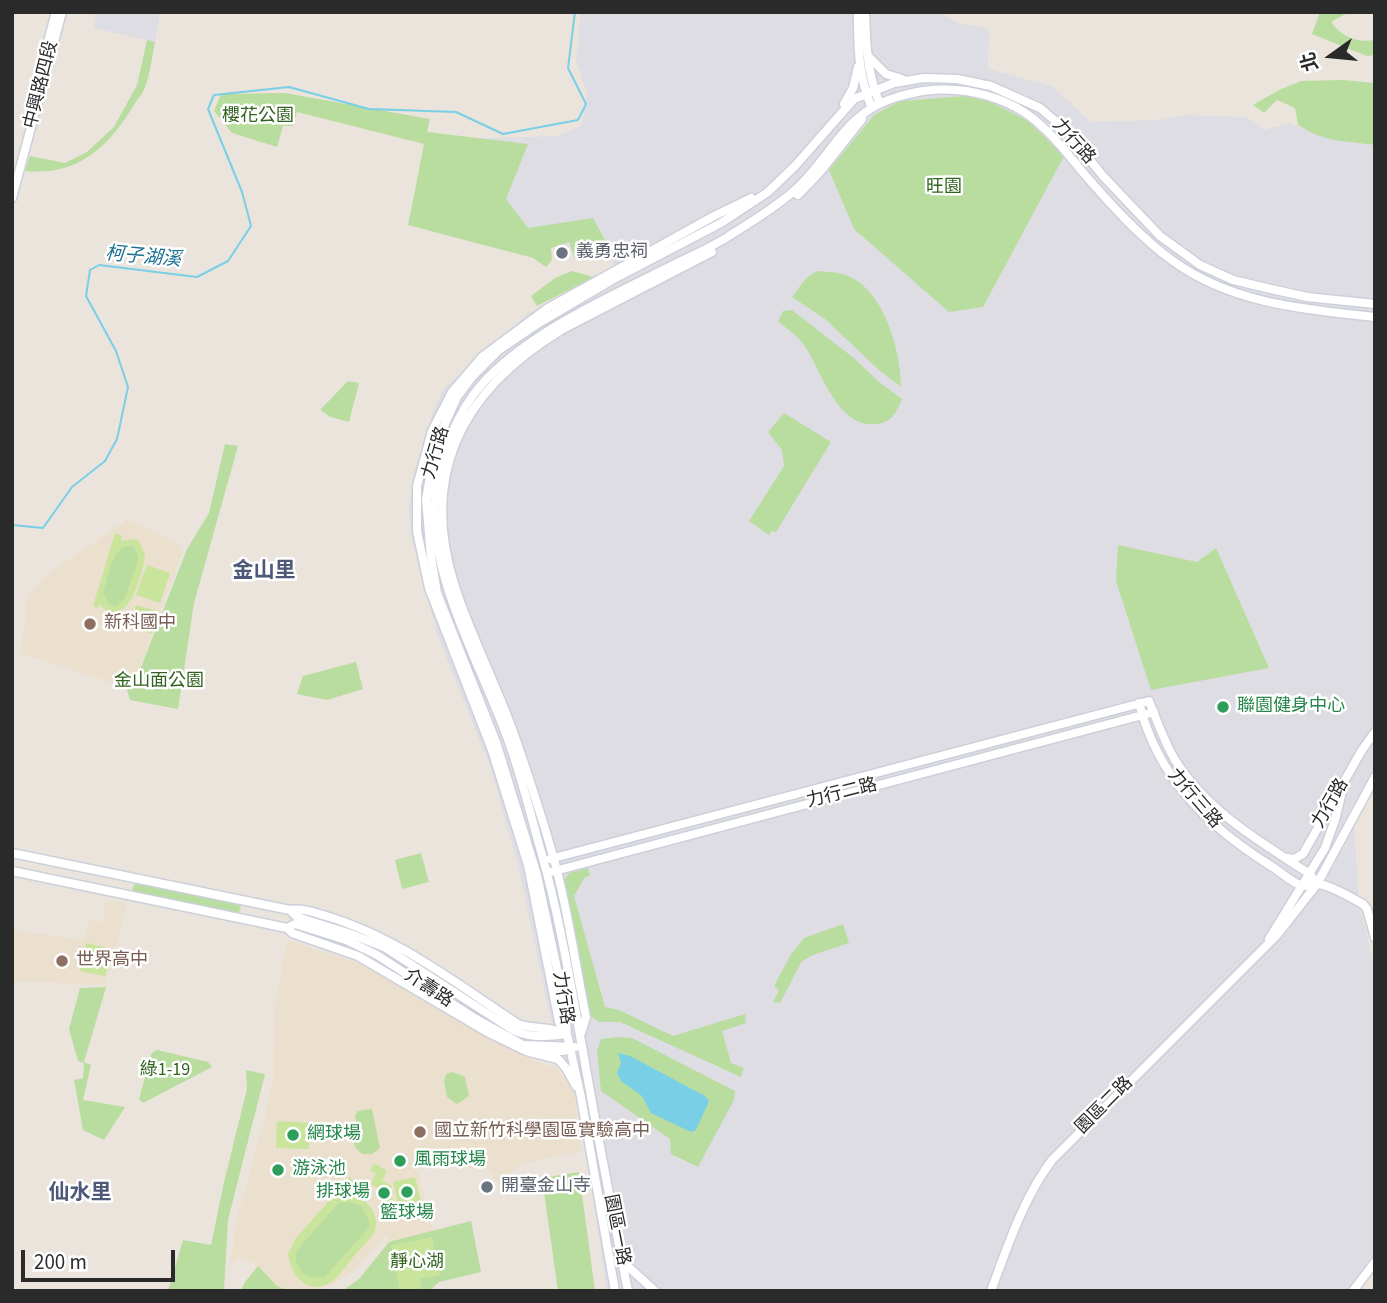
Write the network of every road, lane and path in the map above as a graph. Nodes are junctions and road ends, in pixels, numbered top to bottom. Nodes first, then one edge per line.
1 (56, 12) edge
2 (62, 12) edge
3 (858, 12) edge
4 (864, 12) edge
5 (866, 53) junction
6 (859, 63) junction
7 (913, 79) junction
8 (870, 91) junction
9 (875, 104) junction
10 (826, 129) junction
11 (12, 179) edge
12 (12, 198) edge
13 (1375, 304) edge
14 (1375, 317) edge
15 (1149, 701) joint
16 (1139, 703) junction
17 (1154, 712) junction
18 (1143, 716) junction
19 (1375, 732) edge
20 (1371, 745) edge
21 (1375, 777) edge
22 (1343, 783) junction
23 (12, 853) edge
24 (1278, 853) junction
25 (554, 858) junction
26 (544, 861) junction
27 (531, 864) junction
28 (12, 871) edge
29 (551, 871) junction
30 (1310, 874) junction
31 (125, 875) junction
32 (534, 875) junction
33 (1317, 884) junction
34 (1302, 886) junction
35 (121, 893) junction
36 (290, 910) junction
37 (287, 928) junction
38 (1375, 938) edge
39 (1261, 950) junction
40 (558, 1025) junction
41 (567, 1034) junction
42 (539, 1038) junction
43 (581, 1041) junction
44 (570, 1048) junction
45 (526, 1051) junction
46 (581, 1097) junction
47 (622, 1262) junction
48 (1375, 1262) edge
49 (615, 1291) edge
50 (628, 1291) edge
51 (655, 1291) edge
52 (991, 1291) edge
53 (1353, 1291) edge

1 - 11 street, 中興路四段
2 - 12 street, 中興路四段
3 - 6 street
4 - 5 street
5 - 7 street
5 - 8 street
6 - 8 street
6 - 10 street
7 - 8 street, 力行路
7 - 13 street, 力行路
8 - 9 street
8 - 10 street, 力行路
9 - 14 street, 力行路
9 - 25 street, 力行路
9 - 26 street, 力行路
10 - 27 street, 力行路
15 - 16 street, 力行二路
15 - 17 street, 力行三路
16 - 18 street, 力行三路
16 - 25 street, 力行二路
17 - 18 street, 力行二路
17 - 24 street, 力行三路
18 - 29 street, 力行二路
18 - 34 street, 力行三路
19 - 20 street, 力行路
20 - 22 street, 力行路
21 - 33 street, 園區二路
22 - 24 street, 力行路
22 - 30 street, 園區二路
23 - 31 street, 介壽路
24 - 30 street, 力行三路
25 - 26 street, 力行二路
25 - 29 street, 力行路
26 - 27 street, 力行二路
26 - 29 street, 力行路
27 - 32 street, 力行路
28 - 35 street, 介壽路
29 - 32 street, 力行二路
29 - 43 street, 力行路
30 - 33 street, 力行三路
30 - 34 street, 園區二路
31 - 35 street
31 - 36 street, 介壽路
32 - 40 street, 力行路
32 - 41 street, 力行路
33 - 34 street
33 - 38 street
33 - 39 street, 園區二路
34 - 39 street, 園區二路
35 - 37 street, 介壽路
36 - 40 street, 介壽路
36 - 42 street, 介壽路
37 - 44 street, 介壽路
37 - 45 street, 介壽路
39 - 52 street, 園區二路
40 - 41 street, 介壽路
40 - 42 street
41 - 42 street, 介壽路
41 - 43 street, 介壽路
41 - 44 street, 園區一路
43 - 44 street, 介壽路
43 - 47 street, 園區一路
44 - 45 street, 介壽路
44 - 46 street, 園區一路
45 - 46 street, 介壽路
46 - 49 street, 園區一路
47 - 50 street, 園區一路
47 - 51 street
48 - 53 street

